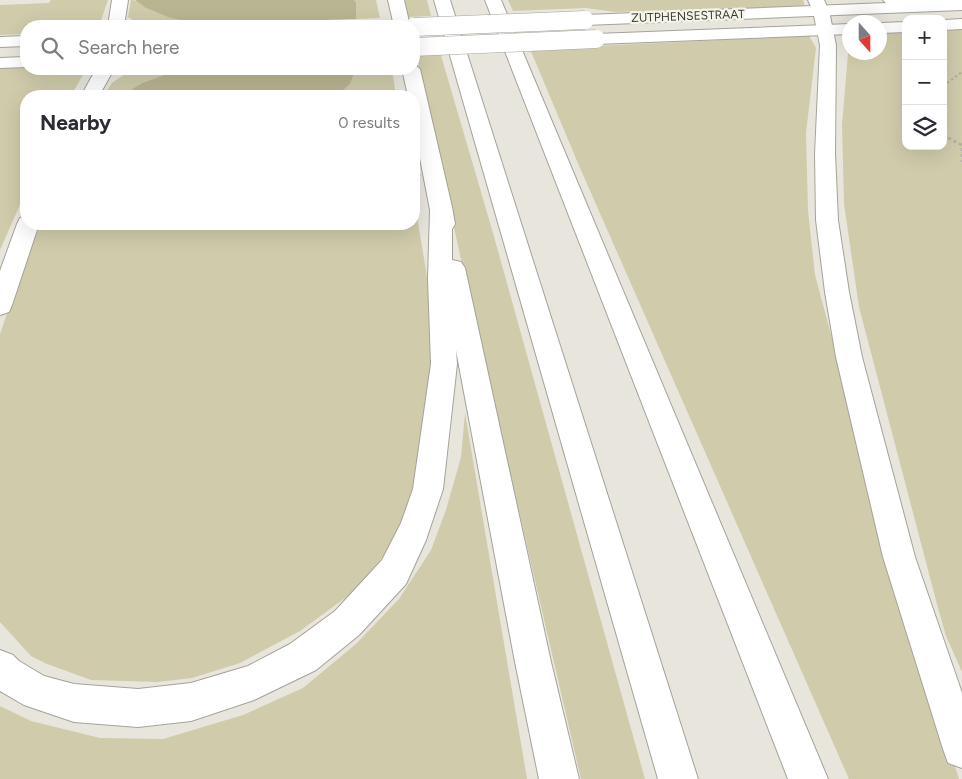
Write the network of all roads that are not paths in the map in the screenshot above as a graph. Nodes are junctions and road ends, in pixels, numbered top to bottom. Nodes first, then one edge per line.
1 (120, 0) edge
2 (396, 0) edge
3 (442, 0) edge
4 (493, 0) edge
5 (891, 0) edge
6 (962, 4) edge
7 (828, 18) edge
8 (117, 20) edge
9 (401, 20) edge
10 (962, 24) edge
11 (947, 25) edge
12 (420, 27) edge
13 (902, 27) edge
14 (887, 28) edge
15 (20, 41) edge
16 (0, 42) edge
17 (420, 47) edge
18 (20, 62) edge
19 (0, 63) edge
20 (102, 75) edge
21 (412, 75) edge
22 (93, 90) edge
23 (416, 90) edge
24 (420, 110) edge
25 (441, 207) junction
26 (26, 230) edge
27 (0, 305) edge
28 (0, 668) edge
29 (962, 748) edge
30 (559, 779) edge
31 (678, 779) edge
32 (808, 779) edge

1 - 8 main road
2 - 9 main road
3 - 31 main road
4 - 32 main road
5 - 6 main road
6 - 7 main road, ZUTPHENSESTRAAT
7 - 12 main road, ZUTPHENSESTRAAT, bridge
7 - 17 main road, ZUTPHENSESTRAAT, bridge
7 - 29 main road
10 - 11 main road
13 - 14 main road
15 - 16 main road
18 - 19 main road
20 - 22 main road
21 - 23 main road
24 - 25 main road
25 - 28 main road
25 - 30 main road
26 - 27 main road

